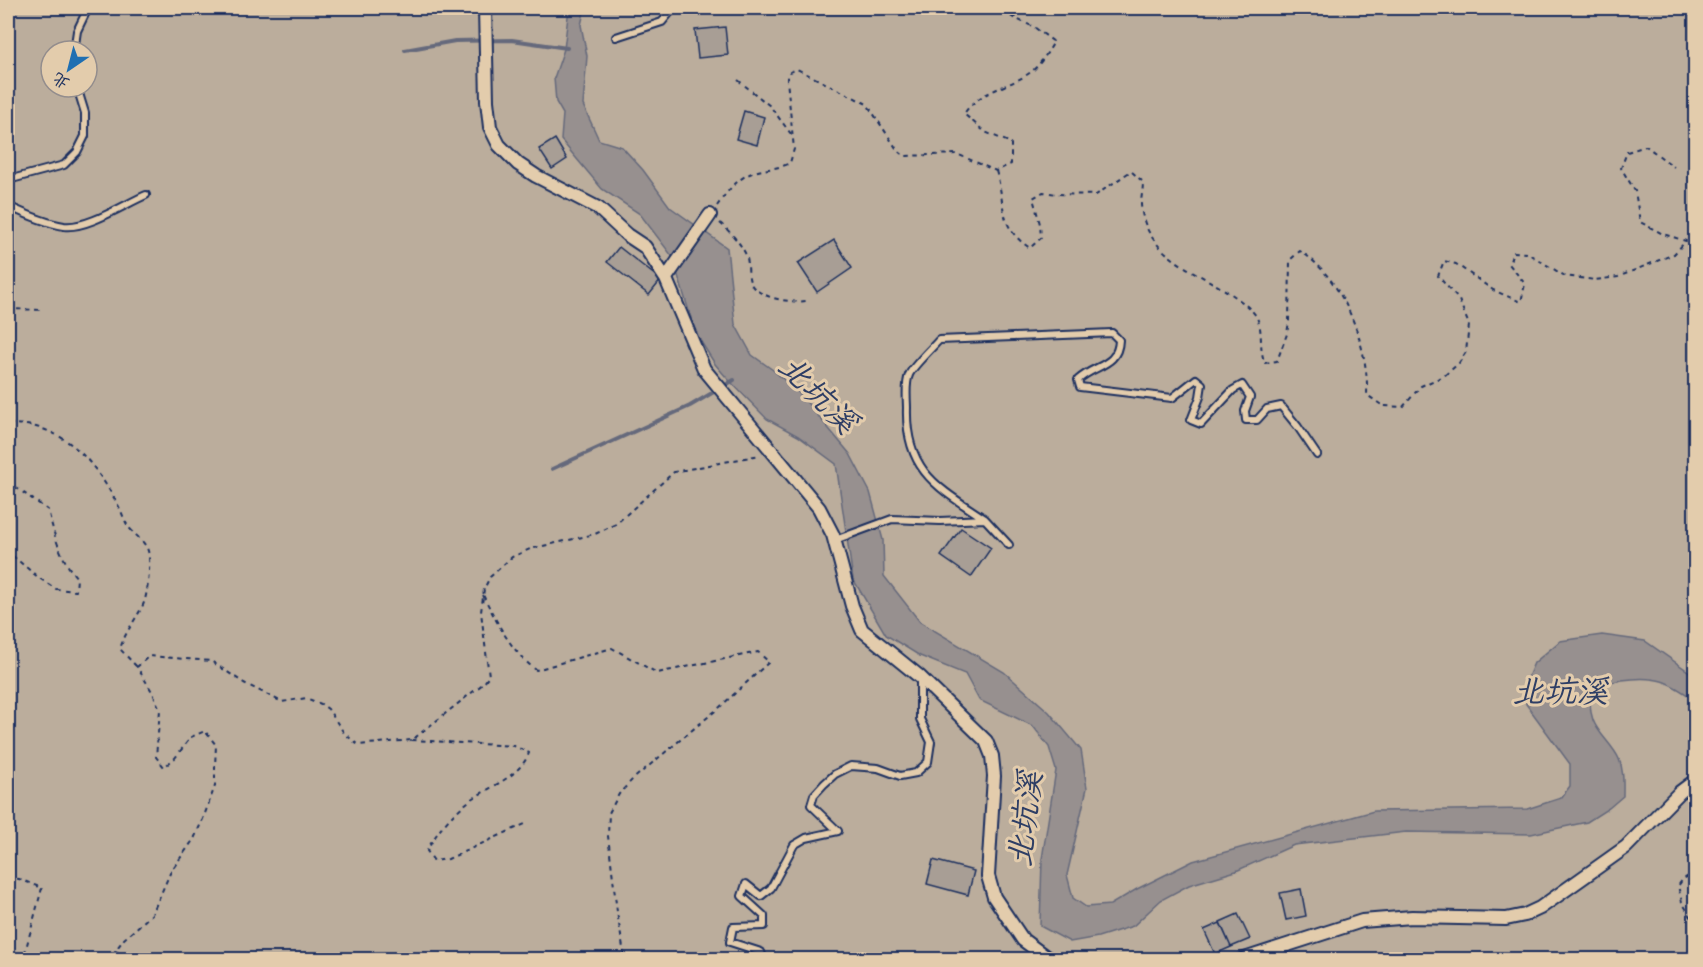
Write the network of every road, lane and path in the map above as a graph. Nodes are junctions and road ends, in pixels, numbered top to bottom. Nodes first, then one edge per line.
1 (88, 8) edge
2 (485, 8) edge
3 (672, 8) edge
4 (995, 8) edge
5 (1020, 8) edge
6 (1014, 18) junction
7 (616, 37) dead end
8 (76, 39) edge
9 (738, 80) dead end
10 (81, 99) edge
11 (793, 136) junction
12 (1674, 167) dead end
13 (996, 171) junction
14 (8, 180) edge
15 (146, 195) dead end
16 (8, 206) edge
17 (710, 215) junction
18 (666, 278) dead end
19 (806, 300) dead end
20 (8, 309) edge
21 (44, 310) dead end
22 (8, 424) edge
23 (773, 453) junction
24 (1317, 455) dead end
25 (8, 482) edge
26 (986, 519) junction
27 (835, 540) junction
28 (1009, 545) dead end
29 (8, 552) edge
30 (483, 595) junction
31 (137, 667) junction
32 (920, 677) junction
33 (412, 740) junction
34 (1695, 783) edge
35 (525, 824) dead end
36 (8, 878) edge
37 (1695, 881) edge
38 (1695, 925) edge
39 (1695, 945) edge
40 (23, 960) edge
41 (135, 960) edge
42 (625, 960) edge
43 (764, 960) edge
44 (1050, 960) edge
45 (1240, 960) edge
46 (1684, 960) edge

1 - 8 lane
2 - 23 street
3 - 7 lane
4 - 6 path
5 - 6 path
6 - 13 path
9 - 11 path
10 - 14 lane
11 - 13 path
11 - 17 path
12 - 13 path
15 - 16 lane
17 - 18 street
17 - 19 path
20 - 21 path
22 - 31 path
23 - 27 street
23 - 30 path
24 - 26 lane
25 - 29 path
26 - 27 lane
26 - 28 lane
27 - 32 street
30 - 33 path
30 - 42 path
31 - 33 path
31 - 41 path
32 - 43 lane
32 - 44 street
33 - 35 path
34 - 45 street
36 - 40 path
37 - 38 path
39 - 46 path

